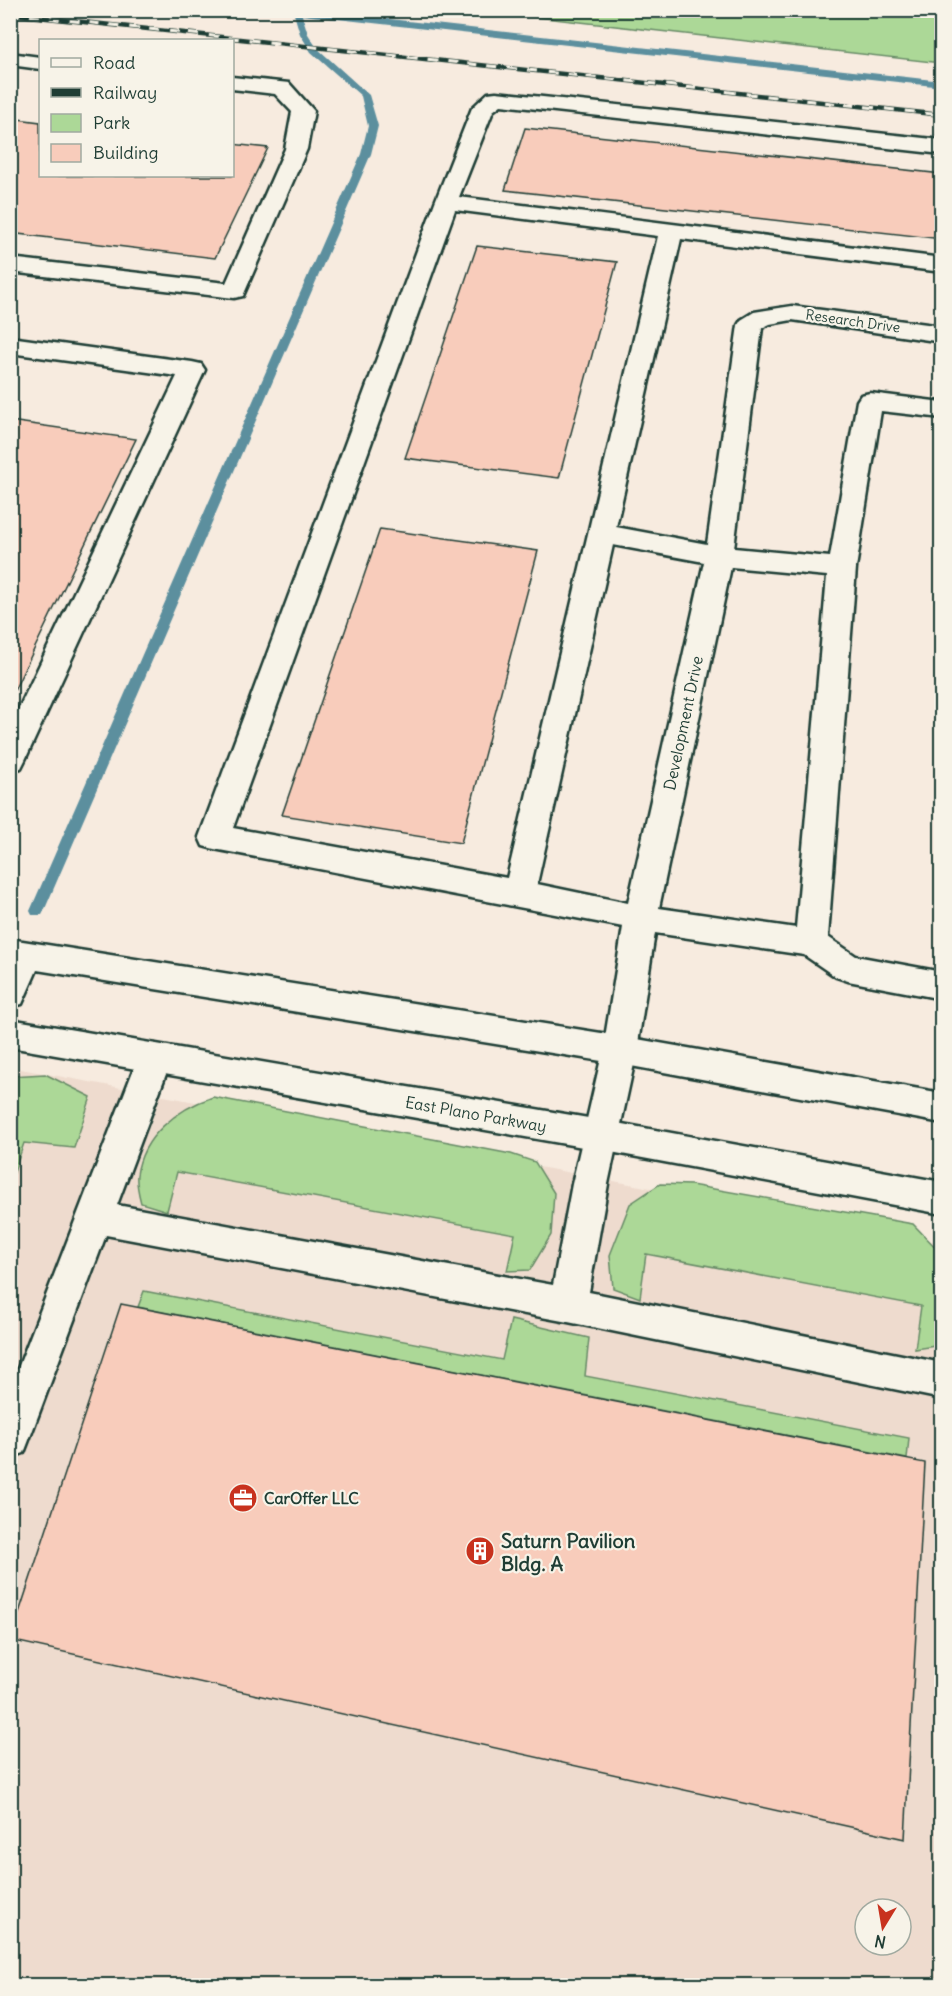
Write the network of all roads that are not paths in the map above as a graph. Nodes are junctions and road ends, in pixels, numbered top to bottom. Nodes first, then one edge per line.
1 (10, 59) edge
2 (39, 63) edge
3 (234, 83) edge
4 (942, 147) edge
5 (446, 202) junction
6 (671, 231) junction
7 (10, 265) edge
8 (942, 265) edge
9 (764, 317) joint
10 (942, 334) edge
11 (10, 345) edge
12 (942, 410) edge
13 (601, 533) junction
14 (718, 556) junction
15 (842, 568) junction
16 (10, 760) edge
17 (519, 893) junction
18 (641, 918) junction
19 (811, 943) junction
20 (19, 953) edge
21 (942, 986) edge
22 (10, 994) edge
23 (10, 1034) edge
24 (620, 1050) junction
25 (155, 1058) junction
26 (942, 1108) edge
27 (600, 1135) junction
28 (942, 1198) edge
29 (94, 1217) junction
30 (568, 1305) junction
31 (942, 1381) edge
32 (10, 1440) edge

1 - 2 main road
3 - 7 main road
4 - 5 main road
5 - 6 main road
5 - 17 main road
6 - 8 main road
6 - 13 main road
9 - 10 main road, Research Drive
9 - 14 main road, Development Drive
11 - 16 main road
12 - 15 main road
13 - 14 main road
13 - 17 main road
14 - 15 main road
14 - 18 main road, Development Drive
15 - 19 main road
17 - 18 main road
18 - 19 main road
18 - 24 main road, Development Drive
19 - 21 main road
20 - 22 main road
20 - 24 main road
23 - 25 main road, East Plano Parkway
24 - 26 main road
24 - 27 main road, Development Drive
25 - 27 main road, East Plano Parkway
25 - 29 main road
27 - 28 main road, East Plano Parkway
27 - 30 main road, Development Drive
29 - 30 main road
29 - 32 main road
30 - 31 main road

